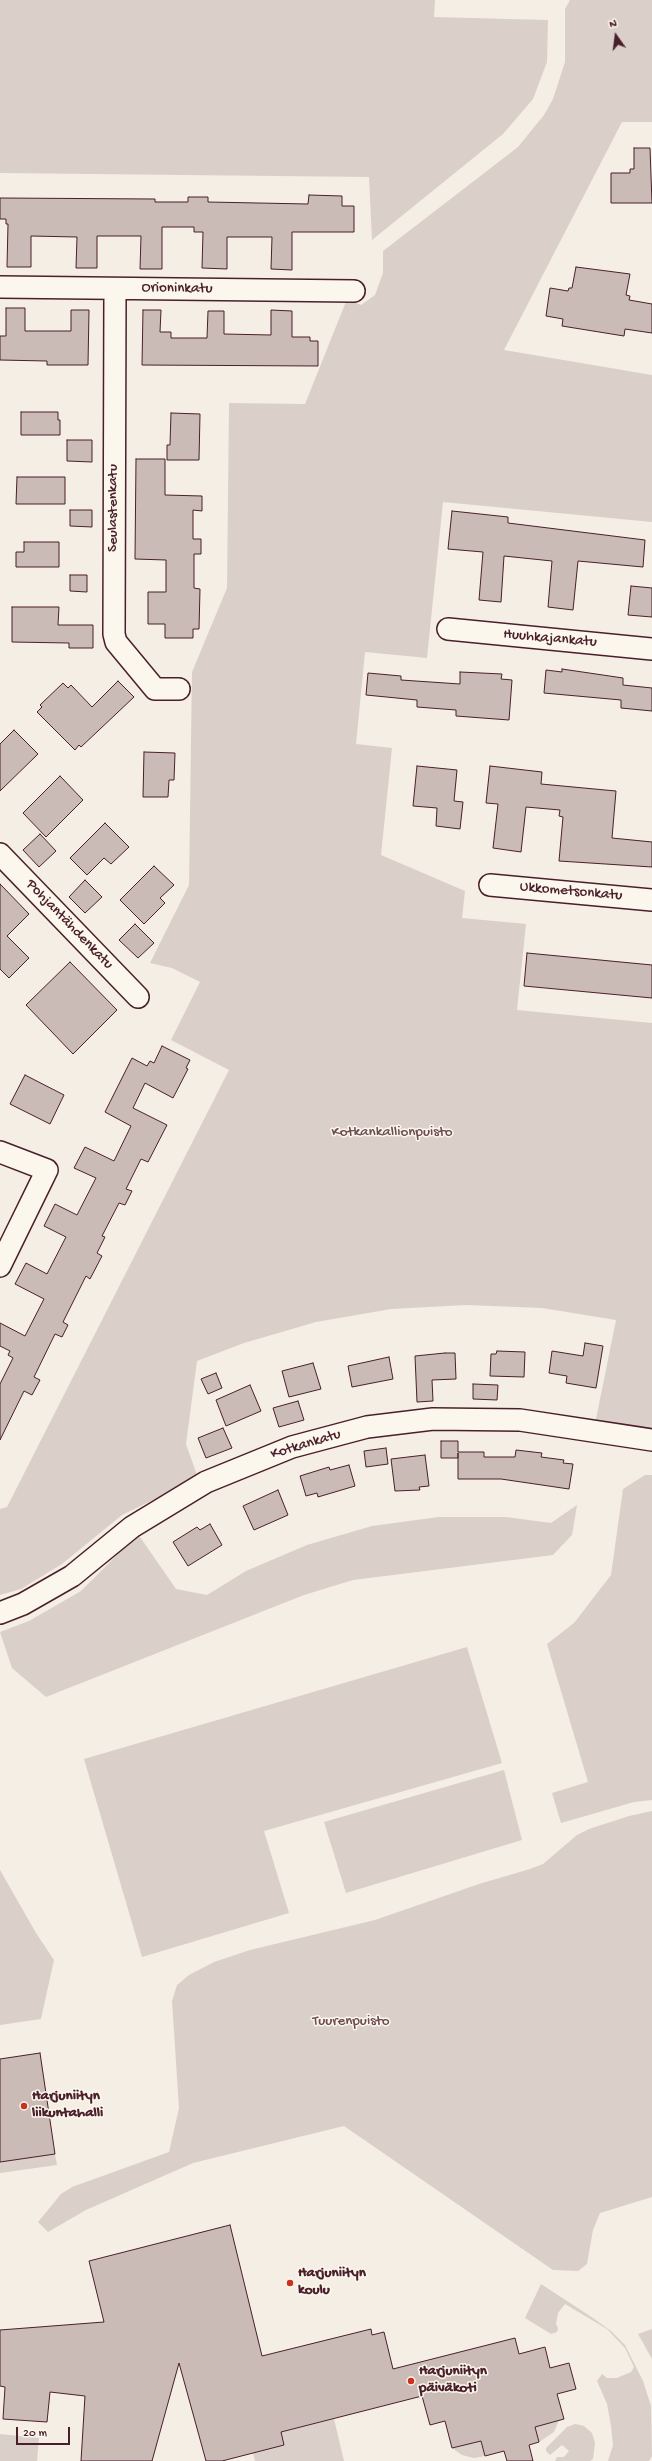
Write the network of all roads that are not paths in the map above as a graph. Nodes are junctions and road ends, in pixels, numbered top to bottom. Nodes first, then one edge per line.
1 (0, 287) edge
2 (115, 288) junction
3 (354, 291) dead end
4 (448, 629) dead end
5 (652, 649) edge
6 (178, 689) dead end
7 (0, 854) edge
8 (490, 885) dead end
9 (652, 900) edge
10 (138, 997) dead end
11 (0, 1152) edge
12 (0, 1266) edge
13 (652, 1440) edge
14 (0, 1612) edge

1 - 2 street, Orioninkatu
2 - 3 street, Orioninkatu
2 - 6 street, Seulastenkatu
4 - 5 street, Huuhkajankatu
7 - 10 street, Pohjantähdenkatu
8 - 9 street, Ukkometsonkatu
11 - 12 street
13 - 14 street, Kotkankatu

